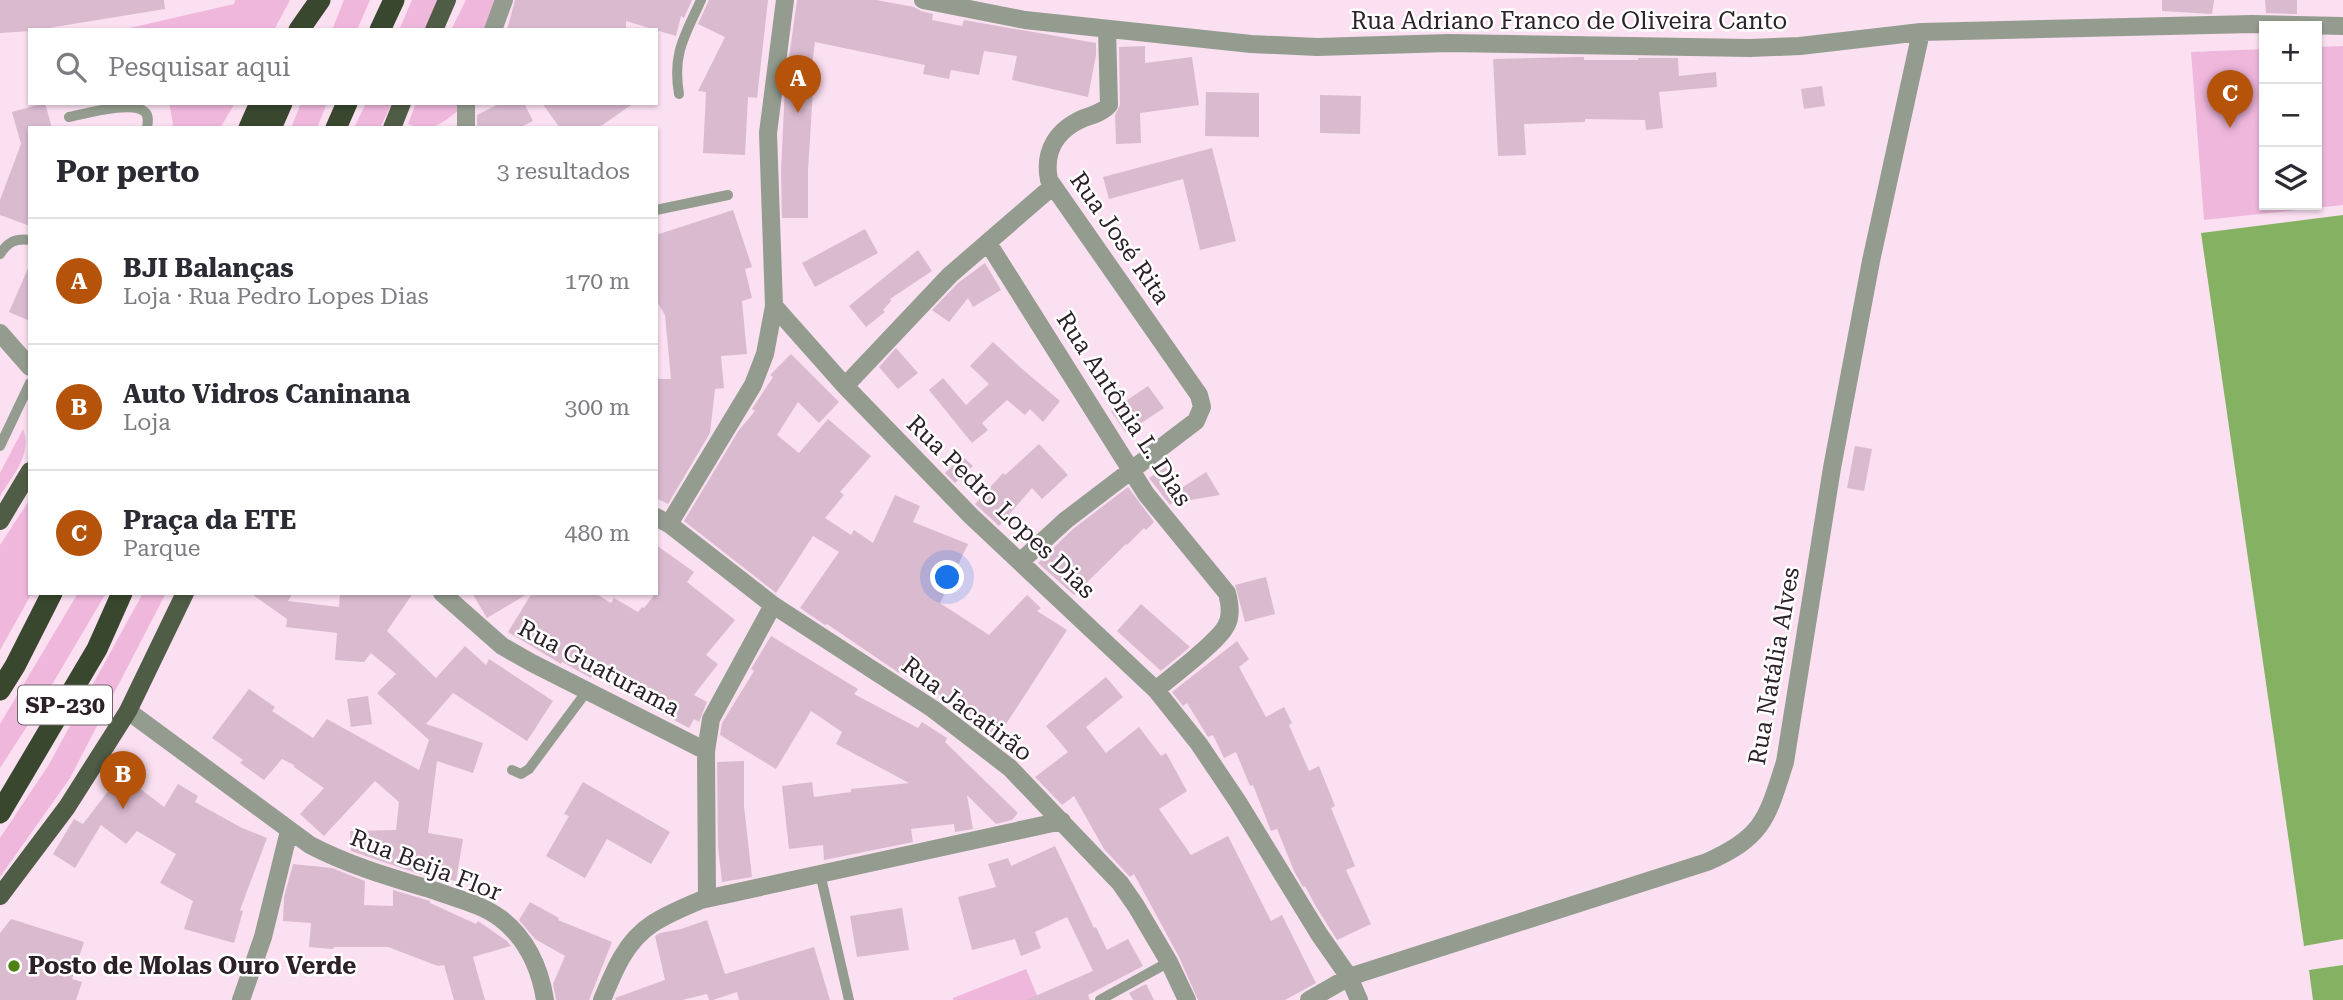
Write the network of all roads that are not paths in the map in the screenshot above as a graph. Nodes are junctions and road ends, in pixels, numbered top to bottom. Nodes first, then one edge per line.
1 (323, 0) edge
2 (394, 0) edge
3 (454, 0) edge
4 (504, 0) edge
5 (701, 0) edge
6 (785, 0) edge
7 (923, 0) edge
8 (441, 15) edge
9 (2343, 26) edge
10 (301, 28) edge
11 (314, 28) edge
12 (381, 28) edge
13 (493, 28) edge
14 (1107, 29) junction
15 (1921, 32) junction
16 (679, 94) dead end
17 (260, 105) edge
18 (281, 105) edge
19 (346, 105) edge
20 (401, 105) edge
21 (466, 105) edge
22 (69, 117) dead end
23 (147, 126) edge
24 (250, 126) edge
25 (272, 126) edge
26 (336, 126) edge
27 (393, 126) edge
28 (466, 126) edge
29 (1053, 186) junction
30 (728, 195) dead end
31 (658, 210) edge
32 (28, 240) edge
33 (988, 243) junction
34 (0, 254) edge
35 (774, 306) junction
36 (0, 332) edge
37 (22, 350) edge
38 (845, 386) junction
39 (28, 387) edge
40 (0, 446) edge
41 (1130, 469) junction
42 (28, 474) edge
43 (0, 520) edge
44 (663, 520) edge
45 (1020, 562) junction
46 (51, 595) edge
47 (121, 595) edge
48 (184, 595) edge
49 (444, 595) edge
50 (773, 605) junction
51 (0, 690) edge
52 (1156, 690) junction
53 (587, 691) junction
54 (128, 710) junction
55 (706, 751) junction
56 (512, 770) dead end
57 (0, 813) edge
58 (1062, 821) junction
59 (289, 831) junction
60 (820, 873) junction
61 (0, 896) edge
62 (707, 898) junction
63 (1169, 961) junction
64 (1349, 977) junction
65 (241, 1000) edge
66 (545, 1000) edge
67 (602, 1000) edge
68 (849, 1000) edge
69 (1100, 1000) edge
70 (1187, 1000) edge
71 (1309, 1000) edge
72 (1359, 1000) edge

1 - 10 highway
1 - 11 highway
2 - 12 highway
3 - 8 main road
4 - 13 street
5 - 16 lane
6 - 35 street
7 - 14 street, Rua Adriano Franco de Oliveira Canto
9 - 15 street, Rua Adriano Franco de Oliveira Canto
14 - 15 street, Rua Adriano Franco de Oliveira Canto
14 - 29 street, Rua José Rita
15 - 64 street, Rua Natália Alves
17 - 24 highway
18 - 25 highway
19 - 26 highway
20 - 27 main road
21 - 28 street
22 - 23 lane
29 - 33 street
29 - 41 street, Rua José Rita
30 - 31 lane
32 - 34 lane
33 - 38 street
33 - 41 street, Rua Antônia L. Dias
35 - 38 street, Rua Pedro Lopes Dias
35 - 44 street
36 - 37 street
38 - 45 street, Rua Pedro Lopes Dias
39 - 40 lane
41 - 45 street
41 - 52 street, Rua Antônia L. Dias
42 - 43 main road
44 - 50 street, Rua Jacatirão
45 - 52 street, Rua Pedro Lopes Dias
46 - 51 highway, SP-230
47 - 57 highway, SP-230
48 - 54 main road
49 - 53 street, Rua Guaturama
50 - 55 street
50 - 58 street, Rua Jacatirão
52 - 64 street, Rua Pedro Lopes Dias
53 - 55 street, Rua Guaturama
53 - 56 lane
54 - 59 street, Rua Beija Flor
54 - 61 main road
55 - 62 street
58 - 60 street
58 - 63 street, Rua Jacatirão
59 - 65 street
59 - 66 street, Rua Beija Flor
60 - 62 street
60 - 68 lane
62 - 67 street
63 - 69 lane
63 - 70 street, Rua Jacatirão
64 - 71 street, Rua Natália Alves
64 - 72 street, Rua Pedro Lopes Dias

